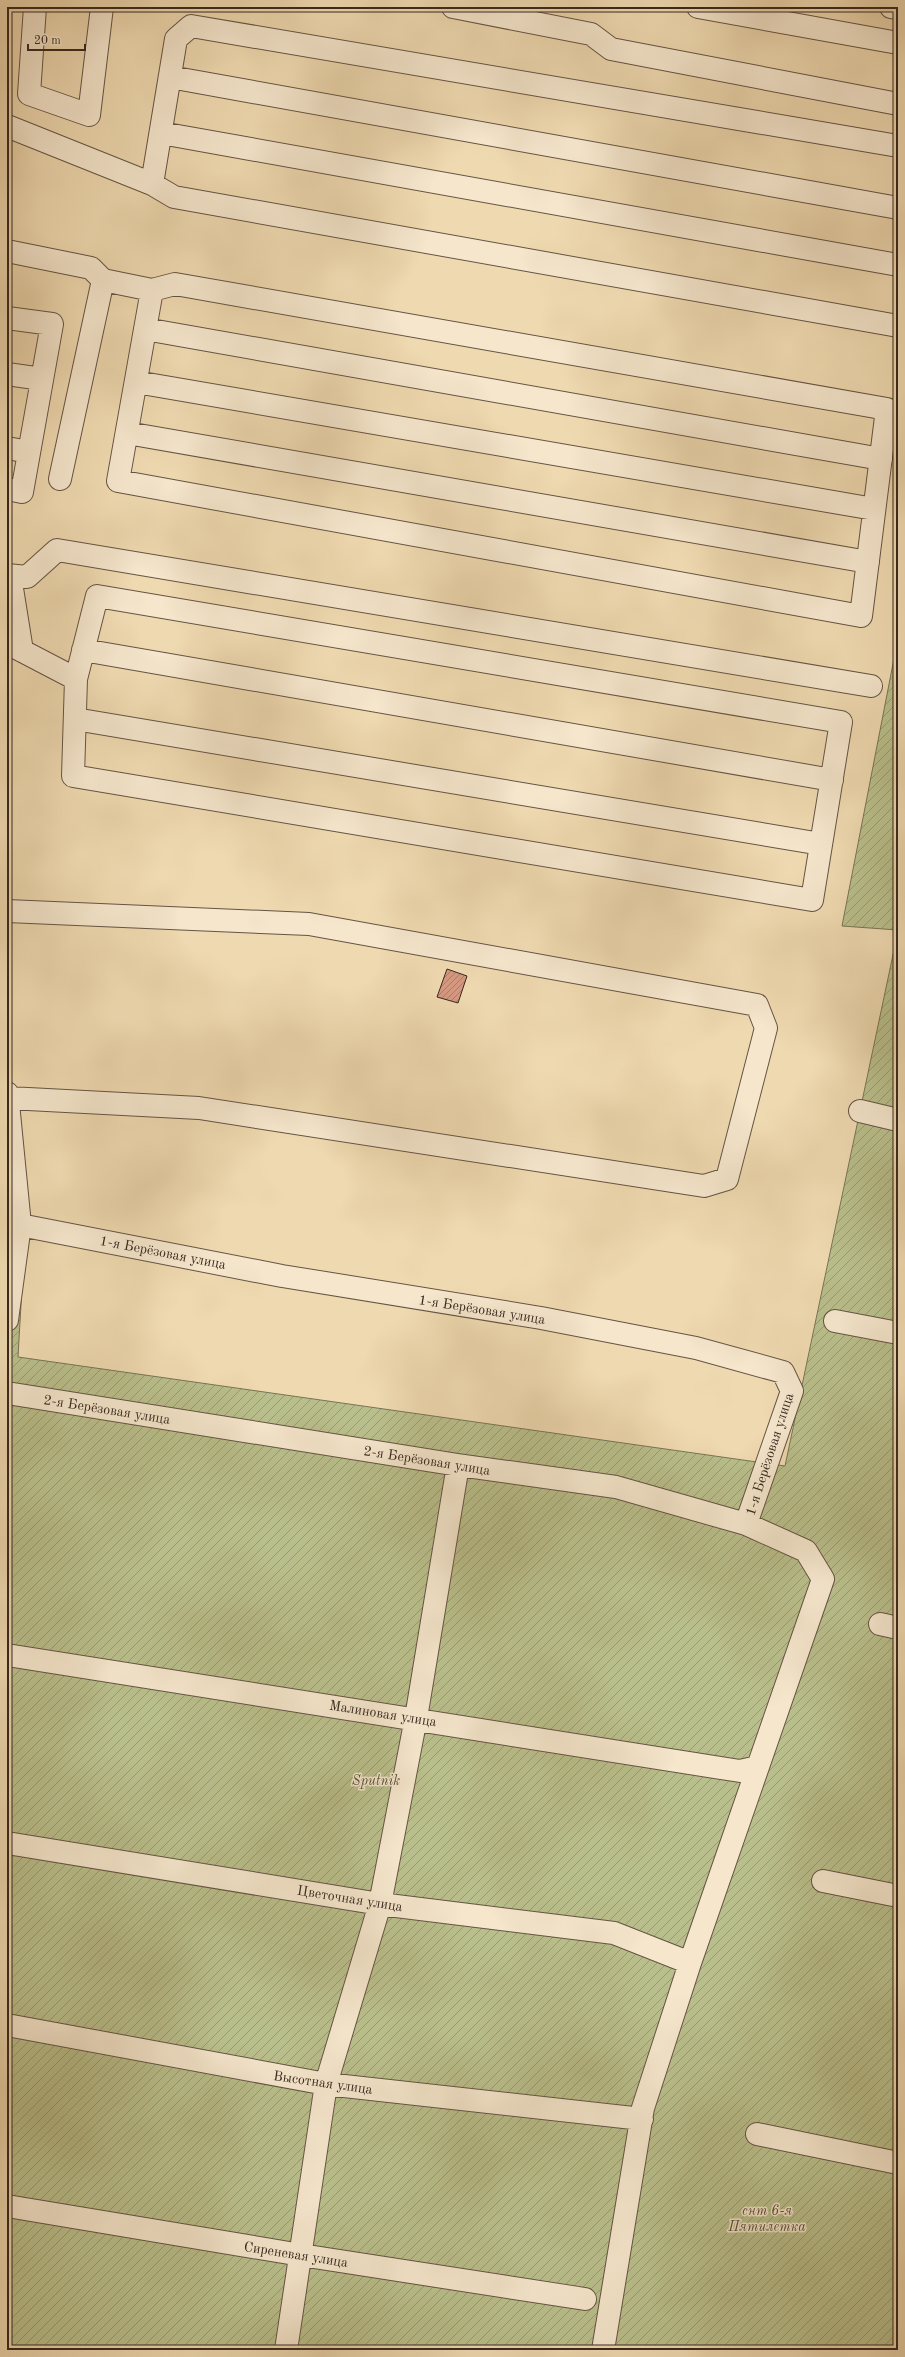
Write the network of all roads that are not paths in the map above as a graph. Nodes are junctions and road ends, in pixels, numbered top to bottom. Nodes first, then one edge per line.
1 (35, 7) edge
2 (102, 7) edge
3 (453, 7) edge
4 (698, 7) edge
5 (891, 7) edge
6 (898, 8) edge
7 (898, 44) edge
8 (170, 77) junction
9 (898, 104) edge
10 (7, 126) edge
11 (161, 132) junction
12 (898, 146) edge
13 (152, 184) junction
14 (898, 208) edge
15 (7, 251) edge
16 (898, 265) edge
17 (103, 280) junction
18 (152, 290) junction
19 (7, 318) edge
20 (898, 326) edge
21 (145, 329) junction
22 (7, 374) edge
23 (42, 379) junction
24 (136, 382) junction
25 (127, 433) junction
26 (7, 448) edge
27 (29, 452) junction
28 (881, 459) junction
29 (60, 479) dead end
30 (7, 489) edge
31 (874, 509) junction
32 (868, 562) junction
33 (8, 575) edge
34 (14, 647) edge
35 (83, 650) junction
36 (76, 679) junction
37 (871, 686) dead end
38 (75, 719) junction
39 (832, 780) junction
40 (821, 844) junction
41 (7, 911) edge
42 (8, 1096) edge
43 (860, 1111) dead end
44 (898, 1120) edge
45 (20, 1225) junction
46 (7, 1320) edge
47 (835, 1321) dead end
48 (898, 1333) edge
49 (7, 1393) edge
50 (458, 1465) junction
51 (746, 1524) junction
52 (7, 1655) edge
53 (416, 1718) junction
54 (758, 1767) junction
55 (7, 1844) edge
56 (823, 1881) dead end
57 (898, 1896) edge
58 (380, 1904) junction
59 (690, 1963) junction
60 (7, 2025) edge
61 (326, 2084) junction
62 (642, 2119) junction
63 (757, 2134) dead end
64 (898, 2163) edge
65 (7, 2206) edge
66 (301, 2255) junction
67 (586, 2299) dead end
68 (286, 2350) edge
69 (602, 2350) edge

1 - 2 street
3 - 9 street
4 - 7 street
5 - 6 street
8 - 11 street
8 - 12 street
8 - 14 street
10 - 13 street
11 - 13 street
11 - 16 street
13 - 20 street
15 - 17 street
17 - 18 street
17 - 29 street
18 - 21 street
18 - 28 street
19 - 23 street
21 - 24 street
21 - 28 street
22 - 23 street
23 - 27 street
24 - 25 street
24 - 31 street
25 - 32 street
25 - 32 street
26 - 27 street
27 - 30 street
28 - 31 street
31 - 32 street
33 - 34 street
33 - 37 street
34 - 36 street
35 - 36 street
35 - 39 street
35 - 39 street
36 - 38 street
38 - 40 street
38 - 40 street
39 - 40 street
41 - 42 street
42 - 45 street
43 - 44 street
45 - 46 street
45 - 51 street, 1-я Берёзовая улица
47 - 48 street
49 - 50 street, 2-я Берёзовая улица
50 - 51 street, 2-я Берёзовая улица
50 - 53 street
51 - 54 street, 2-я Берёзовая улица
52 - 53 street, Малиновая улица
53 - 54 street, Малиновая улица
53 - 58 street
54 - 59 street
55 - 58 street, Цветочная улица
56 - 57 street
58 - 59 street, Цветочная улица
58 - 61 street
59 - 62 street
60 - 61 street, Высотная улица
61 - 62 street, Высотная улица
61 - 66 street
62 - 69 street
63 - 64 street
65 - 66 street, Сиреневая улица
66 - 67 street, Сиреневая улица
66 - 68 street

